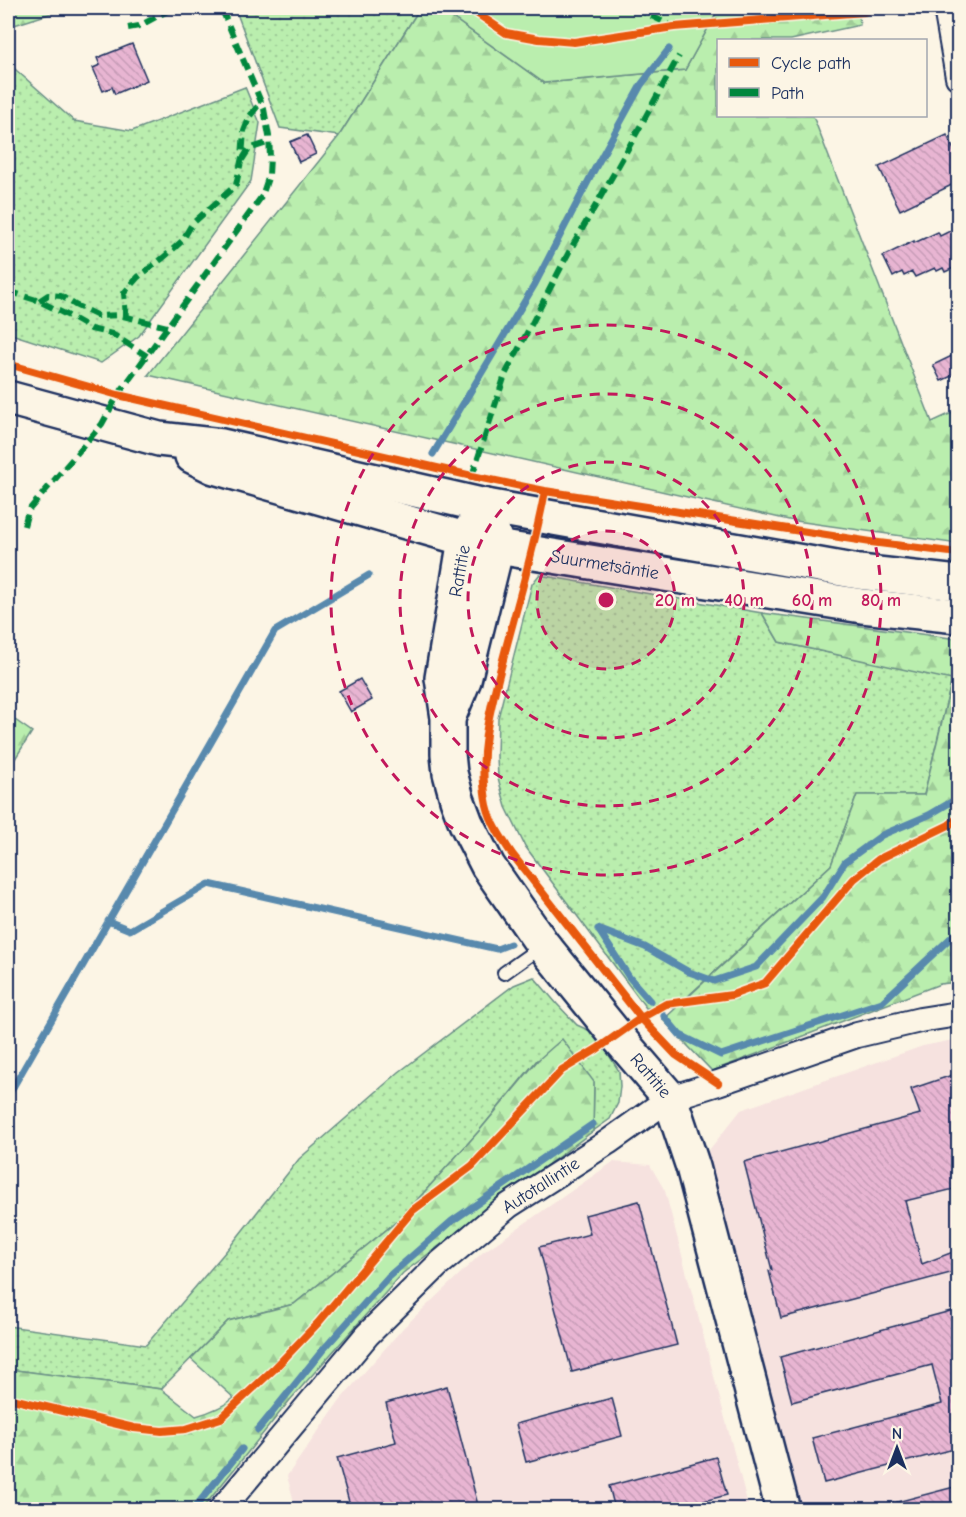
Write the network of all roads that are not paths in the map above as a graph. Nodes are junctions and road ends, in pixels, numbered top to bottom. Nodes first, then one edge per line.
1 (946, 8) edge
2 (958, 77) edge
3 (8, 398) edge
4 (159, 439) junction
5 (486, 506) junction
6 (465, 539) junction
7 (497, 547) junction
8 (958, 583) edge
9 (958, 616) edge
10 (448, 718) junction
11 (543, 945) junction
12 (504, 973) dead end
13 (958, 1014) edge
14 (670, 1098) junction
15 (234, 1504) edge
16 (783, 1509) edge

1 - 2 street
3 - 4 main road, Suurmetsäntie
4 - 5 main road, Suurmetsäntie
4 - 6 main road, Suurmetsäntie
5 - 6 main road, Rattitie
5 - 7 main road, Rattitie
5 - 8 main road, Suurmetsäntie
6 - 7 main road, Suurmetsäntie
6 - 10 main road, Rattitie
7 - 9 main road, Suurmetsäntie
7 - 10 main road, Rattitie
10 - 11 main road, Rattitie
11 - 12 lane
11 - 14 main road, Rattitie
13 - 14 street, Autotallintie
14 - 15 street, Autotallintie
14 - 16 main road, Rattitie

